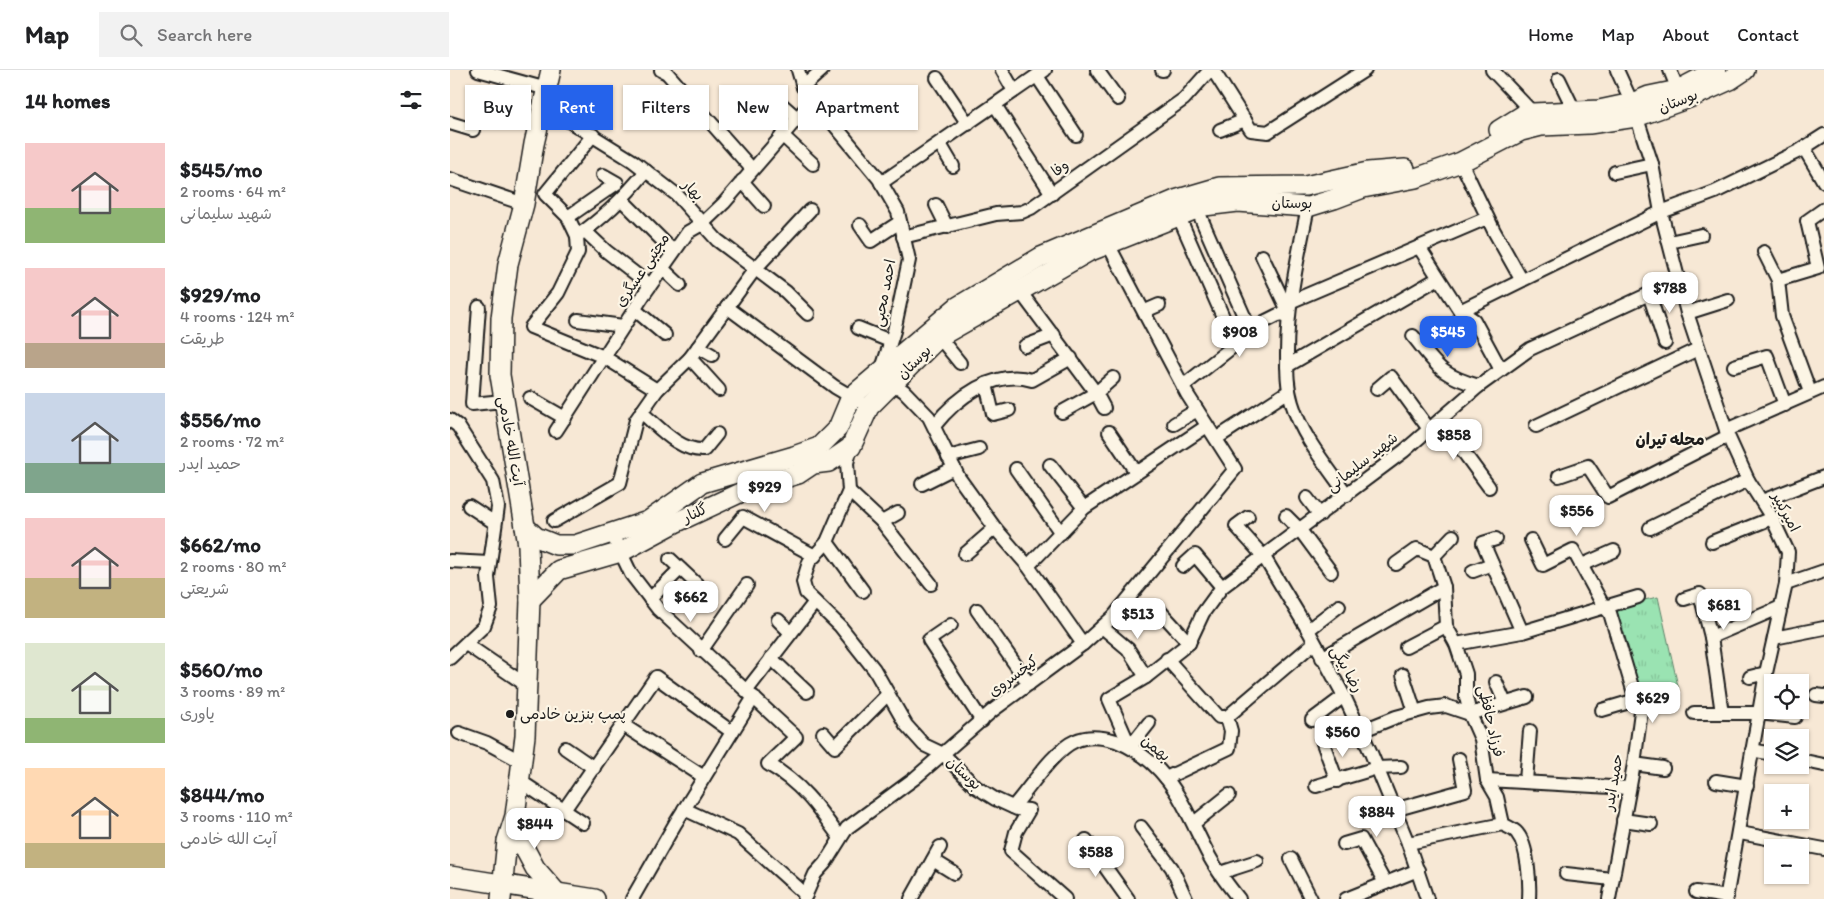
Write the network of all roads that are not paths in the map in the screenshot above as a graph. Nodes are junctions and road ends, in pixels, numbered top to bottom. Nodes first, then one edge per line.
1 (478, 70) edge
2 (551, 70) edge
3 (661, 70) edge
4 (798, 70) edge
5 (822, 70) edge
6 (1002, 70) edge
7 (1097, 70) edge
8 (1211, 70) edge
9 (1365, 70) edge
10 (1492, 70) edge
11 (1617, 70) edge
12 (1670, 70) edge
13 (1716, 70) edge
14 (1745, 70) edge
15 (1041, 73) edge
16 (937, 78) dead end
17 (1559, 79) dead end
18 (548, 85) edge
19 (803, 85) edge
20 (806, 85) edge
21 (1678, 90) junction
22 (1014, 91) junction
23 (541, 95) edge
24 (1118, 98) dead end
25 (995, 105) junction
26 (788, 110) edge
27 (1634, 110) junction
28 (1575, 112) junction
29 (1533, 113) junction
30 (541, 117) edge
31 (797, 118) joint
32 (1245, 120) junction
33 (450, 123) edge
34 (968, 124) junction
35 (465, 128) edge
36 (587, 130) edge
37 (841, 130) edge
38 (1220, 130) dead end
39 (593, 135) junction
40 (782, 135) junction
41 (1076, 135) dead end
42 (1824, 135) edge
43 (940, 144) junction
44 (1804, 148) junction
45 (1461, 162) junction
46 (813, 164) dead end
47 (1652, 164) junction
48 (953, 166) dead end
49 (752, 169) junction
50 (646, 171) junction
51 (1615, 172) dead end
52 (603, 175) dead end
53 (450, 179) edge
54 (742, 181) junction
55 (1824, 182) edge
56 (882, 183) junction
57 (1052, 194) junction
58 (622, 200) junction
59 (524, 204) junction
60 (764, 206) dead end
61 (936, 206) dead end
62 (1308, 207) junction
63 (1197, 209) junction
64 (1824, 209) edge
65 (810, 210) dead end
66 (1661, 212) junction
67 (568, 217) junction
68 (1179, 217) junction
69 (1487, 218) junction
70 (900, 222) junction
71 (702, 224) junction
72 (860, 225) dead end
73 (947, 227) junction
74 (581, 233) junction
75 (1701, 235) dead end
76 (904, 237) junction
77 (1669, 242) junction
78 (1108, 244) junction
79 (1419, 247) junction
80 (673, 251) junction
81 (1764, 252) dead end
82 (1262, 256) dead end
83 (662, 268) junction
84 (755, 268) junction
85 (1678, 277) junction
86 (1438, 279) junction
87 (1521, 280) junction
88 (1778, 280) junction
89 (650, 285) junction
90 (680, 285) dead end
91 (1019, 290) junction
92 (1649, 294) junction
93 (1728, 300) dead end
94 (1159, 305) dead end
95 (479, 307) dead end
96 (728, 307) junction
97 (1289, 307) junction
98 (634, 309) junction
99 (1145, 311) junction
100 (1460, 312) junction
101 (1687, 313) junction
102 (808, 314) dead end
103 (578, 320) dead end
104 (623, 326) junction
105 (858, 328) dead end
106 (1251, 332) junction
107 (665, 335) dead end
108 (1054, 335) junction
109 (1413, 336) dead end
110 (939, 337) junction
111 (890, 341) junction
112 (1665, 342) dead end
113 (1235, 344) junction
114 (1024, 346) dead end
115 (698, 347) junction
116 (1698, 349) junction
117 (712, 355) dead end
118 (604, 357) junction
119 (690, 358) junction
120 (1071, 358) junction
121 (960, 363) dead end
122 (1287, 366) junction
123 (1734, 366) dead end
124 (1501, 370) junction
125 (1113, 378) dead end
126 (887, 379) junction
127 (986, 384) junction
128 (1183, 386) junction
129 (1479, 386) junction
130 (1824, 387) edge
131 (1377, 388) dead end
132 (657, 390) junction
133 (719, 390) dead end
134 (1289, 391) junction
135 (1810, 392) junction
136 (1096, 393) junction
137 (851, 397) junction
138 (530, 398) dead end
139 (503, 401) junction
140 (1785, 405) junction
141 (869, 407) junction
142 (1104, 408) dead end
143 (1009, 410) dead end
144 (1198, 410) junction
145 (642, 412) junction
146 (1062, 412) dead end
147 (565, 418) junction
148 (450, 420) edge
149 (1440, 420) junction
150 (1174, 424) dead end
151 (934, 426) junction
152 (1208, 426) junction
153 (1536, 426) dead end
154 (1429, 429) junction
155 (556, 431) dead end
156 (1109, 432) dead end
157 (1727, 433) junction
158 (717, 434) dead end
159 (1217, 438) junction
160 (851, 447) junction
161 (979, 449) dead end
162 (951, 463) junction
163 (1050, 465) dead end
164 (1016, 469) dead end
165 (1136, 472) junction
166 (1559, 476) dead end
167 (1824, 477) edge
168 (517, 480) junction
169 (1748, 480) junction
170 (493, 481) junction
171 (922, 484) dead end
172 (1489, 487) dead end
173 (849, 491) junction
174 (1346, 495) junction
175 (1307, 498) dead end
176 (1762, 501) junction
177 (469, 506) dead end
178 (1084, 508) junction
179 (898, 513) dead end
180 (1320, 515) junction
181 (1286, 516) dead end
182 (1248, 517) dead end
183 (1772, 518) junction
184 (554, 520) dead end
185 (882, 522) junction
186 (495, 523) junction
187 (995, 528) junction
188 (1650, 528) dead end
189 (1300, 530) junction
190 (530, 532) junction
191 (612, 534) junction
192 (1061, 534) junction
193 (1453, 536) dead end
194 (725, 539) dead end
195 (1496, 539) dead end
196 (1531, 540) dead end
197 (827, 542) junction
198 (1712, 542) dead end
199 (1614, 551) dead end
200 (621, 552) junction
201 (965, 554) dead end
202 (815, 556) junction
203 (1434, 556) junction
204 (1264, 557) junction
205 (670, 559) dead end
206 (450, 561) edge
207 (489, 563) junction
208 (1396, 564) dead end
209 (1492, 564) junction
210 (1582, 565) junction
211 (1028, 566) junction
212 (1184, 566) dead end
213 (680, 569) junction
214 (1473, 571) dead end
215 (1824, 571) edge
216 (1331, 572) dead end
217 (931, 584) dead end
218 (1786, 584) junction
219 (747, 585) dead end
220 (1222, 587) junction
221 (1444, 587) junction
222 (703, 590) dead end
223 (863, 590) dead end
224 (1638, 597) dead end
225 (650, 599) junction
226 (1684, 599) dead end
227 (530, 600) junction
228 (815, 602) junction
229 (1338, 606) dead end
230 (1781, 606) junction
231 (1604, 608) junction
232 (977, 610) dead end
233 (1159, 610) dead end
234 (778, 620) dead end
235 (951, 625) dead end
236 (1446, 626) junction
237 (1102, 627) junction
238 (1824, 628) edge
239 (1308, 630) junction
240 (1522, 632) junction
241 (791, 633) junction
242 (1711, 638) junction
243 (1774, 638) junction
244 (1314, 643) junction
245 (466, 644) junction
246 (1083, 644) junction
247 (1189, 644) junction
248 (1456, 644) junction
249 (1406, 647) dead end
250 (701, 651) junction
251 (450, 658) edge
252 (771, 658) junction
253 (1322, 658) junction
254 (1167, 659) junction
255 (1766, 673) junction
256 (1403, 675) dead end
257 (1146, 677) junction
258 (1750, 677) dead end
259 (1496, 682) dead end
260 (1029, 684) junction
261 (529, 687) junction
262 (808, 692) dead end
263 (750, 693) junction
264 (888, 694) junction
265 (1344, 696) junction
266 (1527, 697) dead end
267 (1636, 700) junction
268 (1504, 703) junction
269 (1602, 710) dead end
270 (1415, 712) junction
271 (1694, 713) dead end
272 (1722, 713) junction
273 (1758, 713) junction
274 (1470, 714) junction
275 (1764, 714) edge
276 (1227, 717) junction
277 (1312, 720) dead end
278 (982, 721) junction
279 (1149, 723) dead end
280 (623, 725) junction
281 (1361, 731) junction
282 (1530, 731) dead end
283 (732, 732) junction
284 (459, 734) dead end
285 (823, 734) dead end
286 (1323, 744) dead end
287 (1130, 747) junction
288 (565, 748) dead end
289 (1752, 750) junction
290 (1764, 752) edge
291 (943, 754) junction
292 (1459, 759) dead end
293 (522, 762) junction
294 (1809, 762) edge
295 (1634, 764) junction
296 (1824, 765) edge
297 (1401, 767) dead end
298 (594, 768) junction
299 (1377, 768) junction
300 (1663, 768) dead end
301 (704, 777) junction
302 (1166, 778) junction
303 (1487, 780) junction
304 (520, 781) junction
305 (1337, 781) junction
306 (1526, 781) junction
307 (1716, 781) dead end
308 (1316, 786) dead end
309 (1747, 786) junction
310 (1629, 788) junction
311 (1229, 795) dead end
312 (1013, 807) junction
313 (684, 809) junction
314 (564, 810) junction
315 (1394, 810) junction
316 (1623, 820) junction
317 (1194, 822) junction
318 (583, 823) dead end
319 (1503, 824) junction
320 (1651, 824) dead end
321 (1141, 827) dead end
322 (1740, 833) junction
323 (840, 838) junction
324 (513, 839) junction
325 (1086, 840) dead end
326 (1408, 843) junction
327 (1344, 844) dead end
328 (940, 847) dead end
329 (1824, 849) edge
330 (933, 860) junction
331 (1291, 860) dead end
332 (1256, 861) dead end
333 (1418, 870) junction
334 (954, 873) dead end
335 (1220, 873) junction
336 (1566, 874) dead end
337 (459, 877) edge
338 (1612, 879) junction
339 (1385, 883) junction
340 (1696, 891) edge
341 (508, 892) edge
342 (563, 895) edge
343 (805, 897) edge
344 (1727, 898) edge
345 (489, 899) edge
346 (595, 899) edge
347 (632, 899) edge
348 (910, 899) edge
349 (1065, 899) edge
350 (1128, 899) edge
351 (1186, 899) edge
352 (1239, 899) edge
353 (1312, 899) edge
354 (1346, 899) edge
355 (1427, 899) edge
356 (1529, 899) edge
357 (1609, 899) edge

1 - 23 street, بهار
2 - 18 street, آیت الله خادمی
3 - 49 street
4 - 19 street, احمد محبی
5 - 20 street
6 - 22 street
7 - 24 street
8 - 32 street
8 - 57 street, وفا
9 - 32 street
10 - 29 street
11 - 27 street, امیرکبیر
12 - 21 street
13 - 21 street, بوستان
14 - 27 street, بوستان
15 - 22 street
15 - 41 street
16 - 34 street
17 - 28 street
21 - 27 street, بوستان
22 - 25 street
25 - 34 street
25 - 57 street
26 - 31 street
27 - 28 street, بوستان
27 - 45 street, بوستان
27 - 47 street, امیرکبیر
28 - 29 street, بوستان
29 - 126 street, بوستان
30 - 59 street, آیت الله خادمی
31 - 40 street, مجتبی عسگری
32 - 38 street
33 - 35 street
34 - 43 street
36 - 39 street, بهار
37 - 56 street, احمد محبی
39 - 50 street, بهار
39 - 67 street
40 - 46 street
40 - 49 street, مجتبی عسگری
42 - 44 street
43 - 48 street
43 - 56 street
44 - 55 street
44 - 66 street
45 - 62 street, بوستان
45 - 69 street
47 - 51 street
47 - 66 street, امیرکبیر
49 - 54 street, مجتبی عسگری
50 - 58 street
50 - 71 street, بهار
52 - 67 street
53 - 59 street
54 - 60 street
54 - 71 street, مجتبی عسگری
56 - 70 street, احمد محبی
57 - 73 street, وفا
58 - 74 street
58 - 80 street
59 - 139 street, آیت الله خادمی
61 - 73 street
62 - 63 street, بوستان
62 - 97 street
63 - 68 street, بوستان
63 - 106 street
64 - 88 street
65 - 84 street
66 - 77 street, امیرکبیر
66 - 87 street
67 - 74 street
68 - 78 street, بوستان
68 - 113 street
69 - 79 street
69 - 87 street
70 - 72 street
70 - 76 street, احمد محبی
71 - 80 street, مجتبی عسگری
71 - 84 street, بهار
73 - 76 street, وفا
74 - 89 street
74 - 118 street
75 - 77 street
76 - 111 street, احمد محبی
77 - 85 street, امیرکبیر
78 - 91 street, بوستان
78 - 99 street
79 - 86 street
79 - 97 street
80 - 83 street, مجتبی عسگری
81 - 88 street
82 - 97 street
83 - 89 street, مجتبی عسگری
83 - 90 street
84 - 96 street
84 - 102 street, بهار
85 - 92 street, شهید سلیمانی
85 - 101 street, امیرکبیر
86 - 100 street
86 - 122 street
87 - 100 street
88 - 135 street
89 - 98 street, مجتبی عسگری
91 - 108 street
91 - 110 street, بوستان
92 - 112 street
92 - 124 street, شهید سلیمانی
93 - 101 street
94 - 99 street
95 - 139 street
96 - 115 street
96 - 137 street
97 - 106 street
97 - 122 street
98 - 104 street, مجتبی عسگری
98 - 107 street
99 - 128 street
100 - 124 street
101 - 116 street, امیرکبیر
103 - 104 street
104 - 118 street, مجتبی عسگری
105 - 111 street
106 - 113 street
108 - 114 street
108 - 120 street
109 - 129 street
110 - 121 street
110 - 126 street, بوستان
111 - 126 street, احمد محبی
113 - 128 street
115 - 117 street
115 - 119 street
116 - 153 street
116 - 157 street, امیرکبیر
118 - 132 street
118 - 147 street, مجتبی عسگری
119 - 132 street
119 - 133 street
120 - 127 street
120 - 136 street
122 - 134 street
123 - 140 street
124 - 129 street, شهید سلیمانی
125 - 136 street
126 - 137 street
126 - 141 street
126 - 151 street
127 - 143 street
127 - 151 street
128 - 144 street
129 - 149 street, شهید سلیمانی
130 - 135 street
131 - 154 street
132 - 145 street
134 - 159 street
134 - 174 street
135 - 140 street
136 - 142 street
136 - 146 street
137 - 141 street
137 - 191 street, گلنار
138 - 147 street
139 - 168 street, آیت الله خادمی
140 - 157 street
141 - 160 street
144 - 150 street
144 - 152 street
145 - 158 street
145 - 184 street
147 - 155 street, مجتبی عسگری
148 - 170 street
149 - 154 street, شهید سلیمانی
149 - 172 street
151 - 162 street
152 - 159 street
152 - 165 street
154 - 174 street, شهید سلیمانی
156 - 165 street
157 - 166 street
157 - 169 street, امیرکبیر
159 - 237 street, کیخسروی
160 - 173 street
160 - 200 street, گلنار
161 - 162 street
162 - 171 street
162 - 187 street
163 - 178 street
164 - 192 street
165 - 178 street
167 - 176 street
168 - 170 street
168 - 190 street, آیت الله خادمی
169 - 176 street, امیرکبیر
169 - 188 street
170 - 186 street
173 - 185 street
173 - 197 street
174 - 180 street, شهید سلیمانی
175 - 180 street
176 - 183 street, امیرکبیر
177 - 186 street
178 - 192 street
179 - 185 street
180 - 189 street, شهید سلیمانی
181 - 189 street
182 - 204 street, رضا بیگی
183 - 198 street
183 - 218 street, امیرکبیر
185 - 217 street
186 - 207 street
187 - 201 street
187 - 211 street
189 - 204 street, شهید سلیمانی
189 - 216 street
190 - 191 street, گلنار
190 - 227 street, آیت الله خادمی
191 - 200 street
192 - 211 street
193 - 203 street
194 - 202 street
195 - 209 street
196 - 210 street
197 - 202 street
197 - 223 street
199 - 210 street
200 - 225 street
200 - 227 street, گلنار
202 - 228 street, بوستان
203 - 208 street
203 - 221 street, فرزاد حافظی
204 - 220 street, شهید سلیمانی
204 - 239 street, رضا بیگی
205 - 213 street
206 - 207 street
207 - 245 street
209 - 214 street
209 - 240 street
210 - 231 street, حمید ایدر
211 - 246 street
212 - 220 street
213 - 222 street
213 - 225 street
215 - 218 street
218 - 230 street, امیرکبیر
219 - 250 street
220 - 247 street, شهید سلیمانی
221 - 236 street, فرزاد حافظی
221 - 253 street
224 - 231 street
225 - 250 street
226 - 242 street
227 - 261 street, آیت الله خادمی
228 - 241 street
228 - 264 street, بوستان
229 - 239 street
230 - 242 street
230 - 243 street, امیرکبیر
231 - 240 street
231 - 267 street, حمید ایدر
232 - 260 street
233 - 247 street
234 - 241 street
235 - 278 street
236 - 248 street, فرزاد حافظی
236 - 249 street
237 - 246 street, کیخسروی
237 - 257 street
238 - 243 street
239 - 244 street, رضا بیگی
240 - 248 street
241 - 252 street
242 - 272 street
243 - 255 street, امیرکبیر
244 - 253 street, رضا بیگی
244 - 276 street
245 - 251 street
245 - 261 street
246 - 260 street, کیخسروی
247 - 254 street
248 - 274 street, فرزاد حافظی
250 - 263 street
252 - 262 street
252 - 263 street
253 - 265 street, رضا بیگی
254 - 257 street
254 - 276 street
255 - 258 street
255 - 273 street, امیرکبیر
256 - 270 street
257 - 287 street
259 - 268 street
260 - 278 street, کیخسروی
261 - 293 street, آیت الله خادمی
263 - 283 street
263 - 323 street
264 - 285 street
264 - 291 street, بوستان
265 - 277 street
265 - 281 street, رضا بیگی
266 - 268 street
267 - 269 street
267 - 295 street, حمید ایدر
268 - 274 street
270 - 274 street
270 - 281 street
271 - 272 street
272 - 273 street
273 - 275 street
273 - 289 street, امیرکبیر
274 - 303 street, فرزاد حافظی
276 - 302 street
278 - 291 street, کیخسروی
279 - 287 street
280 - 283 street
280 - 298 street
280 - 301 street
281 - 299 street, رضا بیگی
282 - 306 street
283 - 301 street
284 - 293 street
286 - 305 street
287 - 302 street, بهمن
287 - 312 street, بهمن
288 - 298 street
289 - 290 street
289 - 309 street, امیرکبیر
291 - 312 street, بوستان
291 - 323 street, کیخسروی
292 - 315 street
293 - 304 street, آیت الله خادمی
294 - 296 street
295 - 300 street
295 - 310 street, حمید ایدر
297 - 299 street
298 - 314 street
299 - 305 street
299 - 315 street, رضا بیگی
301 - 313 street
302 - 317 street, بهمن
303 - 306 street
303 - 319 street, فرزاد حافظی
304 - 314 street
304 - 324 street, آیت الله خادمی
305 - 308 street
306 - 310 street
307 - 309 street
309 - 322 street, امیرکبیر
310 - 316 street, حمید ایدر
311 - 317 street
312 - 349 street, بوستان
313 - 343 street
313 - 347 street
314 - 318 street
315 - 326 street, رضا بیگی
316 - 320 street
316 - 338 street, حمید ایدر
317 - 335 street, بهمن
319 - 326 street
319 - 356 street
321 - 351 street
322 - 329 street
322 - 344 street, امیرکبیر
323 - 343 street, کیخسروی
324 - 337 street
324 - 341 street, آیت الله خادمی
324 - 342 street
325 - 350 street
326 - 333 street, رضا بیگی
327 - 339 street
328 - 330 street
330 - 334 street
330 - 348 street
331 - 353 street
332 - 335 street
333 - 339 street
333 - 355 street, رضا بیگی
335 - 352 street, بهمن
336 - 338 street
337 - 341 street
337 - 345 street
338 - 357 street, حمید ایدر
339 - 354 street
340 - 344 street
341 - 342 street
342 - 346 street

